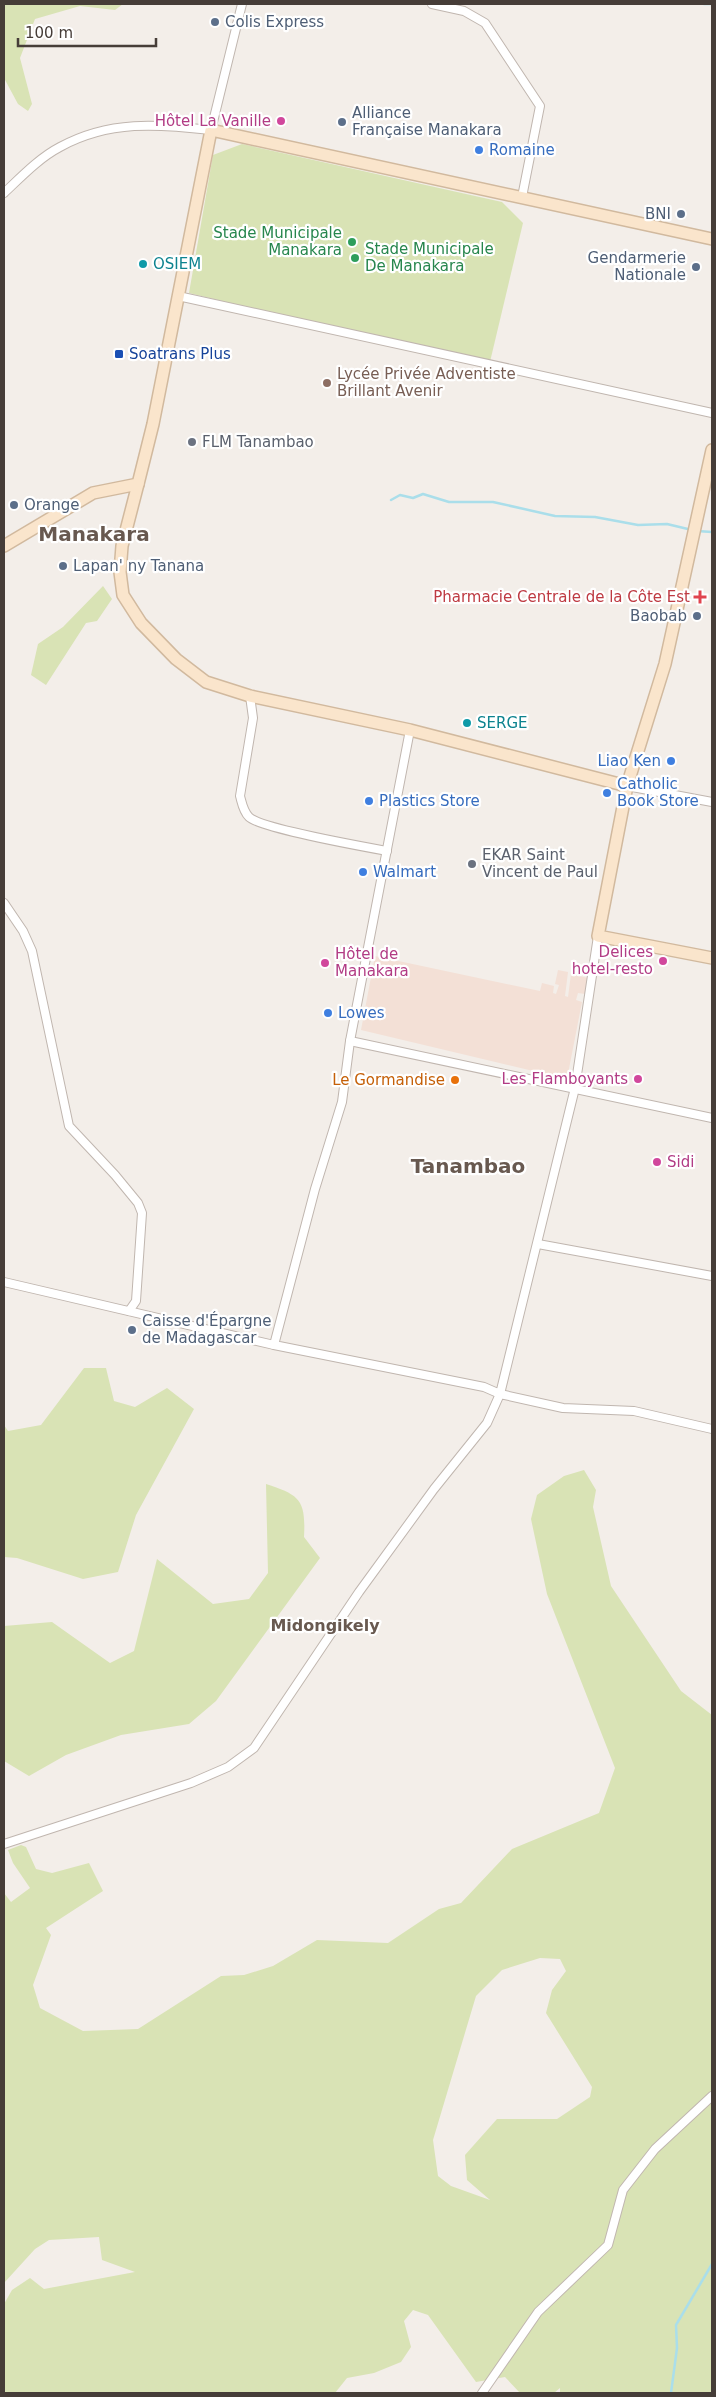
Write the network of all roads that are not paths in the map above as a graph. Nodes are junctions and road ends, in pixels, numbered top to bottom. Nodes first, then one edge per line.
1 (242, 4) edge
2 (432, 4) edge
3 (212, 130) junction
4 (4, 194) edge
5 (522, 197) junction
6 (712, 239) edge
7 (178, 296) junction
8 (712, 413) edge
9 (712, 450) edge
10 (138, 484) junction
11 (4, 546) edge
12 (250, 696) junction
13 (410, 730) junction
14 (627, 786) junction
15 (712, 802) edge
16 (387, 851) junction
17 (4, 903) edge
18 (598, 936) junction
19 (712, 958) edge
20 (350, 1041) junction
21 (575, 1088) junction
22 (712, 1118) edge
23 (538, 1244) junction
24 (712, 1276) edge
25 (4, 1282) edge
26 (129, 1311) junction
27 (274, 1346) junction
28 (500, 1394) junction
29 (712, 1429) edge
30 (4, 1844) edge
31 (712, 2096) edge
32 (482, 2393) edge

1 - 3 street
2 - 5 street
3 - 4 street
3 - 5 street
3 - 7 street
5 - 6 street
7 - 8 street
7 - 10 street
9 - 14 street
10 - 11 street
10 - 12 street
12 - 13 street
12 - 16 street
13 - 14 street
13 - 16 street
14 - 15 street
14 - 18 street
16 - 20 street
17 - 26 street
18 - 19 street
18 - 21 street
20 - 21 street
20 - 27 street
21 - 22 street
21 - 23 street
23 - 24 street
23 - 28 street
25 - 26 street
26 - 27 street
27 - 28 street
28 - 29 street
28 - 30 street
31 - 32 street

